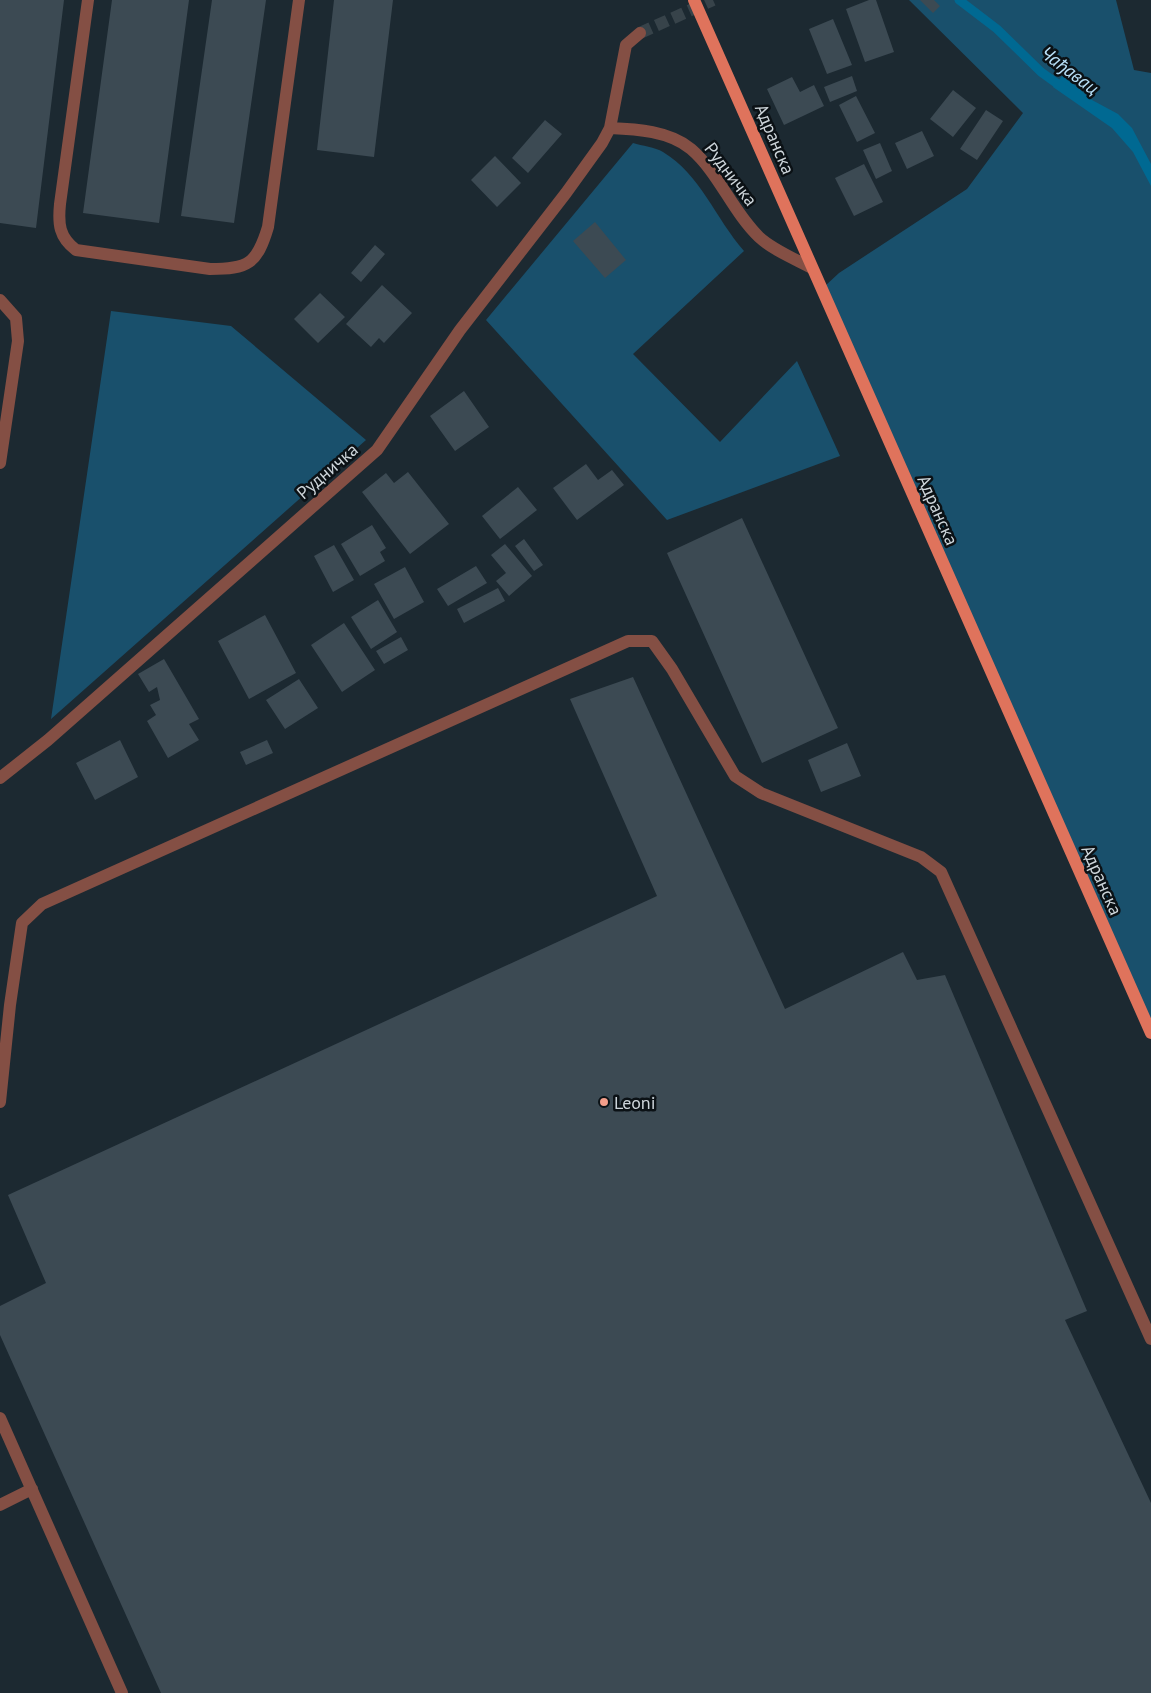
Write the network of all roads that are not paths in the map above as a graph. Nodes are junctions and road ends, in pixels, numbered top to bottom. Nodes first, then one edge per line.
1 (88, 0) edge
2 (300, 0) edge
3 (694, 0) edge
4 (640, 33) tunnel mouth
5 (610, 128) junction
6 (812, 268) junction
7 (0, 300) edge
8 (0, 462) edge
9 (0, 778) edge
10 (1151, 1033) edge
11 (0, 1102) edge
12 (1151, 1339) edge
13 (0, 1418) edge
14 (32, 1489) junction
15 (0, 1505) edge
16 (122, 1693) edge

1 - 2 street
3 - 6 main road, Адранска
4 - 5 street, Рудничка
5 - 6 street, Рудничка
5 - 9 street, Рудничка
6 - 10 main road, Адранска
7 - 8 street
11 - 12 street
13 - 14 street
14 - 15 street
14 - 16 street

